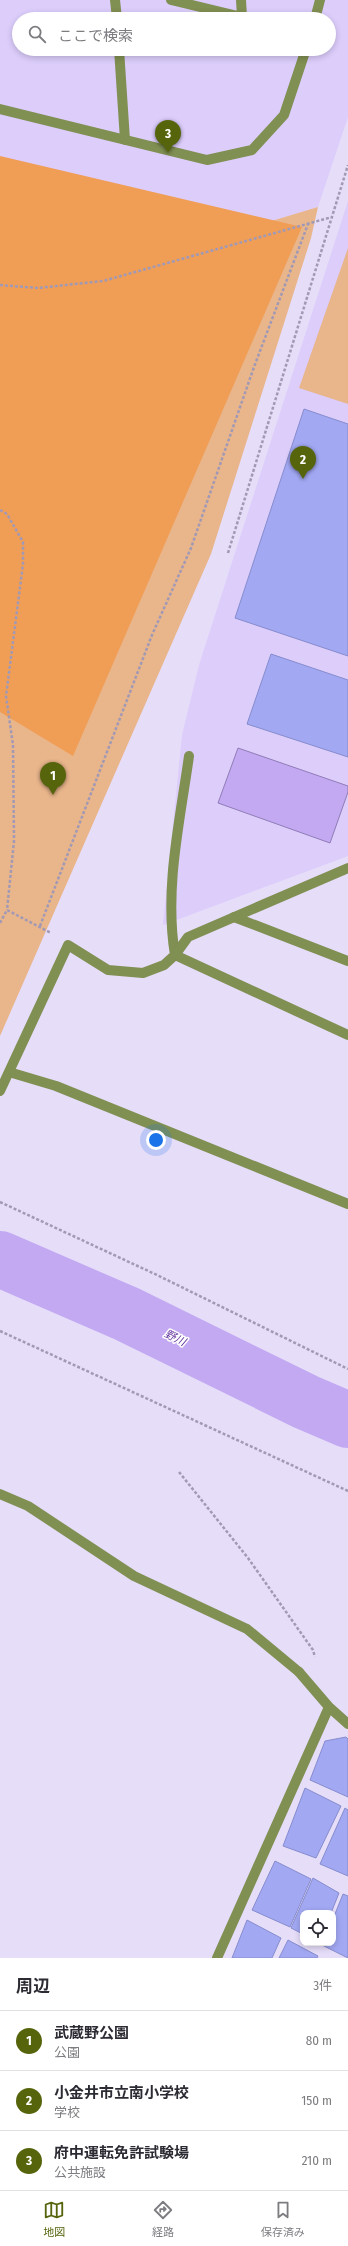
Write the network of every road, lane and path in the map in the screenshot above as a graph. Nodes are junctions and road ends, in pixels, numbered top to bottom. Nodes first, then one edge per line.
1 (115, 0) edge
2 (171, 0) edge
3 (241, 0) edge
4 (320, 0) edge
5 (116, 12) edge
6 (221, 12) edge
7 (244, 12) edge
8 (317, 12) edge
9 (119, 56) edge
10 (304, 56) edge
11 (0, 109) edge
12 (125, 140) junction
13 (348, 165) edge
14 (332, 217) junction
15 (308, 224) junction
16 (0, 285) edge
17 (0, 510) edge
18 (228, 553) dead end
19 (189, 756) dead end
20 (348, 868) edge
21 (7, 910) junction
22 (234, 916) junction
23 (0, 923) edge
24 (40, 926) junction
25 (68, 945) junction
26 (175, 955) junction
27 (348, 961) edge
28 (348, 1035) edge
29 (9, 1072) junction
30 (0, 1091) edge
31 (0, 1202) edge
32 (348, 1204) edge
33 (0, 1331) edge
34 (348, 1368) edge
35 (179, 1472) dead end
36 (348, 1491) edge
37 (0, 1494) edge
38 (317, 1664) dead end
39 (329, 1707) junction
40 (348, 1724) edge
41 (217, 1958) edge

1 - 5 street
2 - 6 street
3 - 7 street
4 - 8 street
9 - 12 street
10 - 12 street
11 - 12 street
13 - 14 path
14 - 15 path
14 - 18 path
15 - 16 path
15 - 24 path
17 - 21 path
19 - 26 street
20 - 22 street
21 - 23 path
21 - 24 path
22 - 26 street
22 - 27 street
24 - 25 path
25 - 26 street
25 - 29 street
26 - 28 street
29 - 30 street
29 - 32 street
31 - 34 path
33 - 36 path
35 - 38 path
37 - 39 street
39 - 40 street
39 - 41 street

